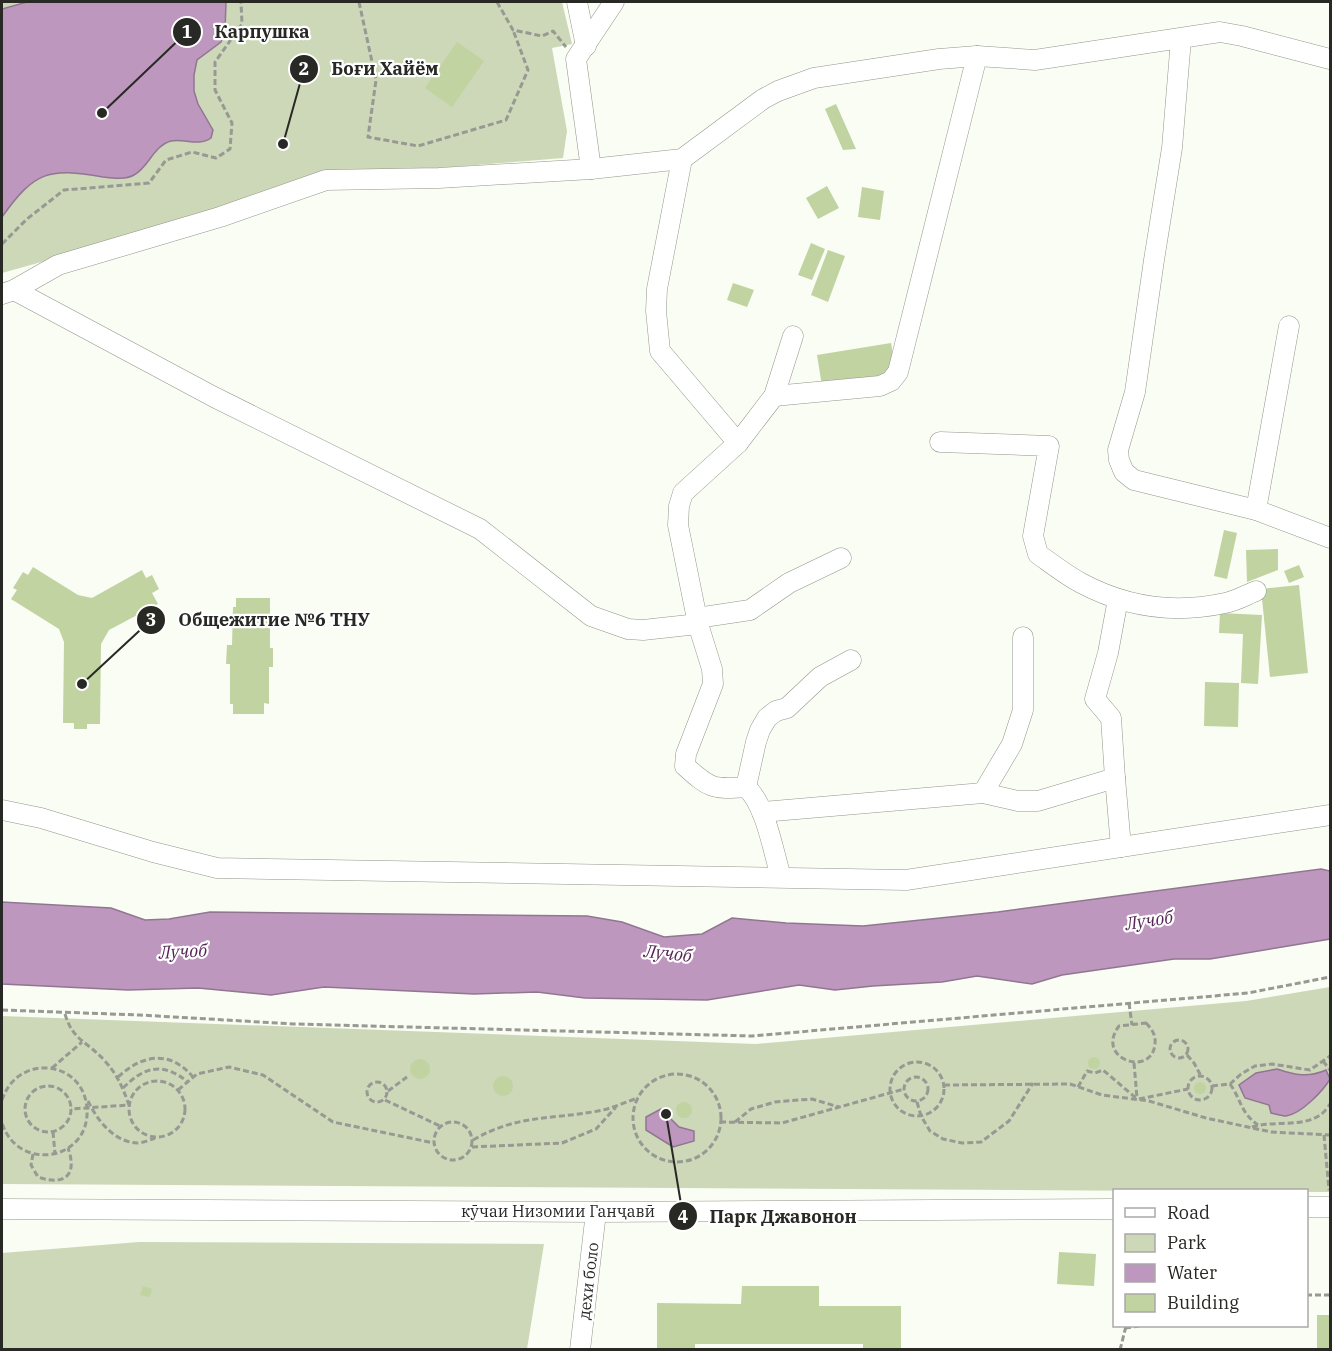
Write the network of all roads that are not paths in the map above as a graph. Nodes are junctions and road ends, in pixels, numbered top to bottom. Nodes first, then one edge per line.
1 (578, 2) edge
2 (614, 2) edge
3 (1181, 39) junction
4 (581, 52) junction
5 (977, 56) junction
6 (1330, 59) edge
7 (682, 159) junction
8 (591, 169) junction
9 (8, 292) edge
10 (1289, 326) dead end
11 (793, 336) dead end
12 (774, 396) junction
13 (940, 442) dead end
14 (738, 443) junction
15 (1256, 510) junction
16 (1330, 538) edge
17 (840, 558) dead end
18 (1256, 591) dead end
19 (1118, 599) junction
20 (697, 621) junction
21 (1023, 637) dead end
22 (851, 660) dead end
23 (1115, 778) junction
24 (746, 787) junction
25 (983, 793) junction
26 (2, 810) edge
27 (762, 812) junction
28 (1330, 815) edge
29 (1121, 847) junction
30 (781, 877) junction
31 (1308, 1207) edge
32 (1330, 1207) edge
33 (2, 1209) edge
34 (1113, 1209) edge
35 (596, 1212) junction
36 (580, 1350) edge

1 - 4 street
2 - 4 street
3 - 5 street
3 - 6 street
3 - 15 street
4 - 8 street
5 - 7 street
5 - 12 street
7 - 8 street
7 - 14 street
8 - 9 street
9 - 20 street
10 - 15 street
11 - 12 street
12 - 14 street
13 - 19 street
14 - 20 street
15 - 16 street
17 - 20 street
18 - 19 street
19 - 23 street
20 - 24 street
21 - 25 street
22 - 24 street
23 - 25 street
23 - 29 street
24 - 27 street
25 - 27 street
26 - 30 street
27 - 30 street
28 - 29 street
29 - 30 street
31 - 32 street
33 - 35 street, кӯчаи Низомии Ганҷавӣ
34 - 35 street, кӯчаи Низомии Ганҷавӣ
35 - 36 street, дехи боло

